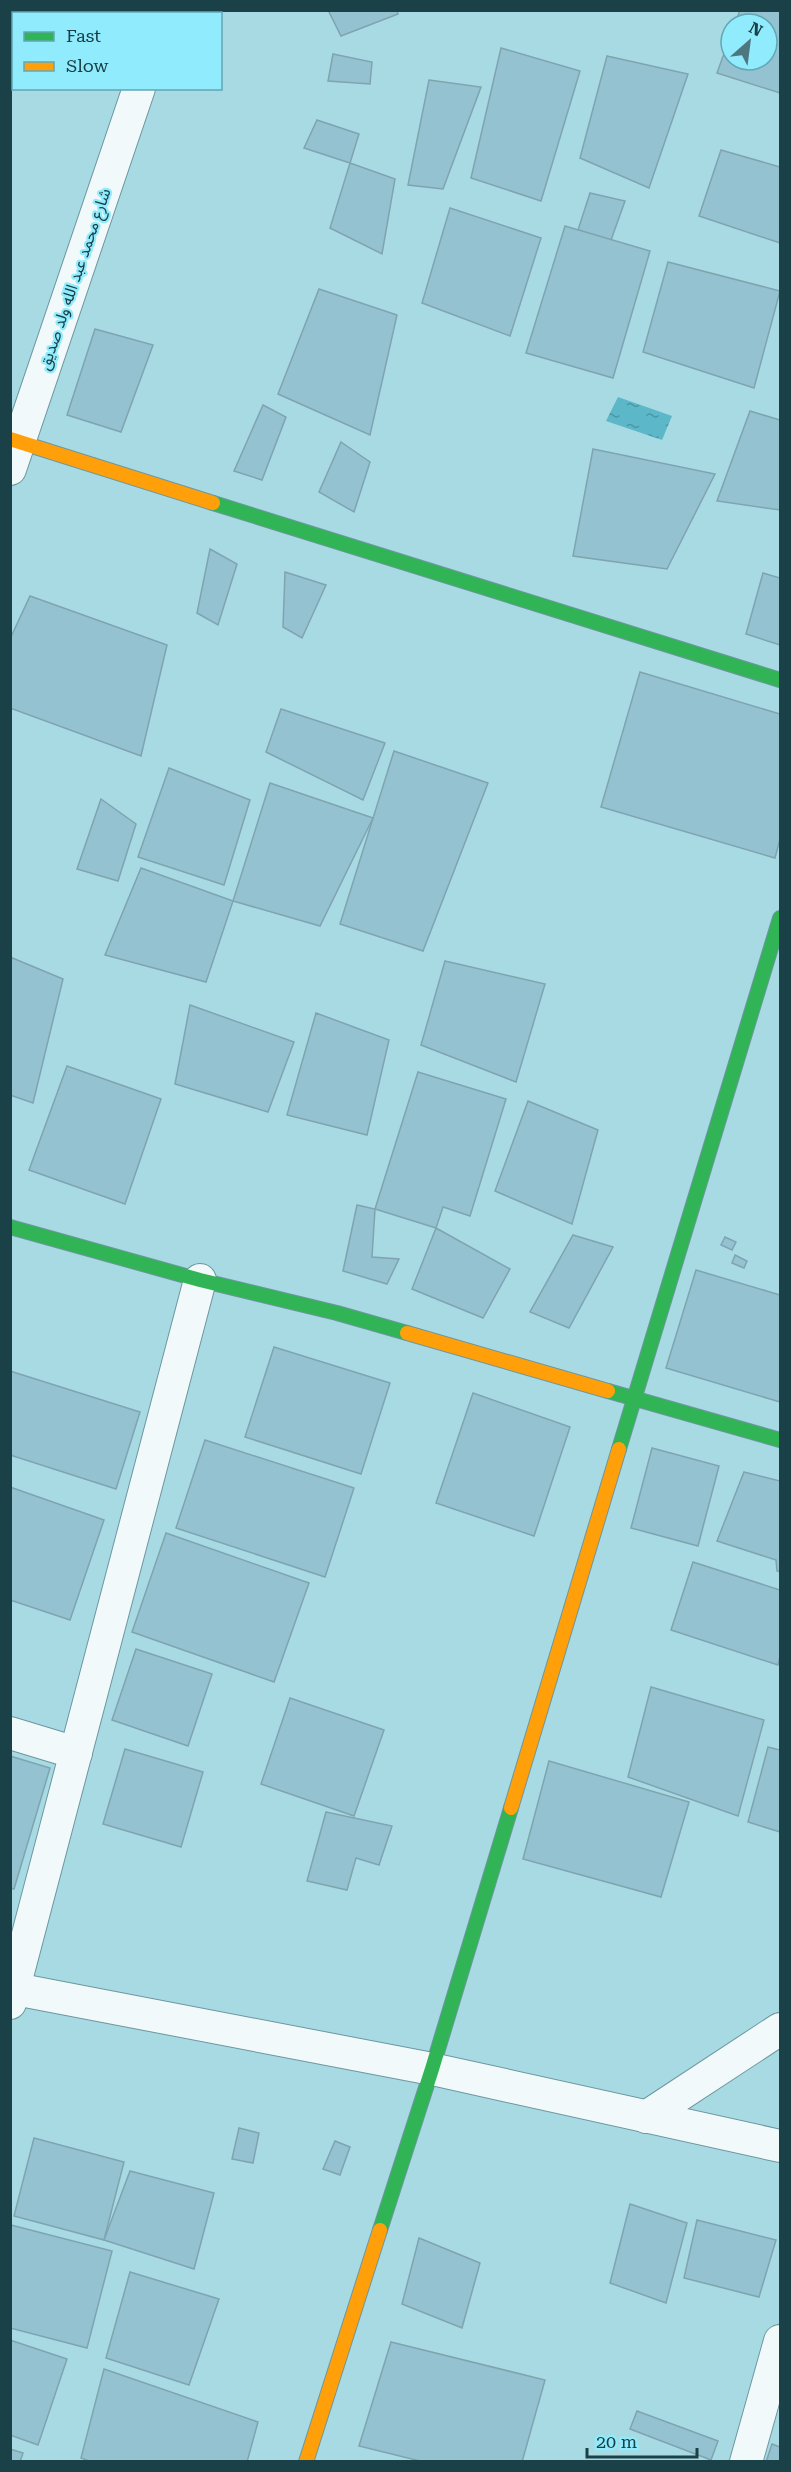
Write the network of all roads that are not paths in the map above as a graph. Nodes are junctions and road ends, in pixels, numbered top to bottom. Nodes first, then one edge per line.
1 (138, 90) edge
2 (13, 450) edge
3 (780, 680) edge
4 (780, 918) edge
5 (10, 1227) edge
6 (200, 1280) junction
7 (634, 1397) junction
8 (780, 1440) edge
9 (10, 1733) edge
10 (76, 1753) junction
11 (12, 1993) edge
12 (780, 2029) edge
13 (432, 2069) junction
14 (646, 2117) junction
15 (780, 2146) edge
16 (780, 2341) edge
17 (306, 2462) edge
18 (746, 2462) edge

1 - 2 street, شارع محمد عبد الله ولد صديق
2 - 3 street
4 - 7 street
5 - 6 street
6 - 7 street
6 - 10 street
7 - 8 street
7 - 13 street
9 - 10 street
10 - 11 street
11 - 13 street
12 - 14 street
13 - 14 street
13 - 17 street
14 - 15 street
16 - 18 street

